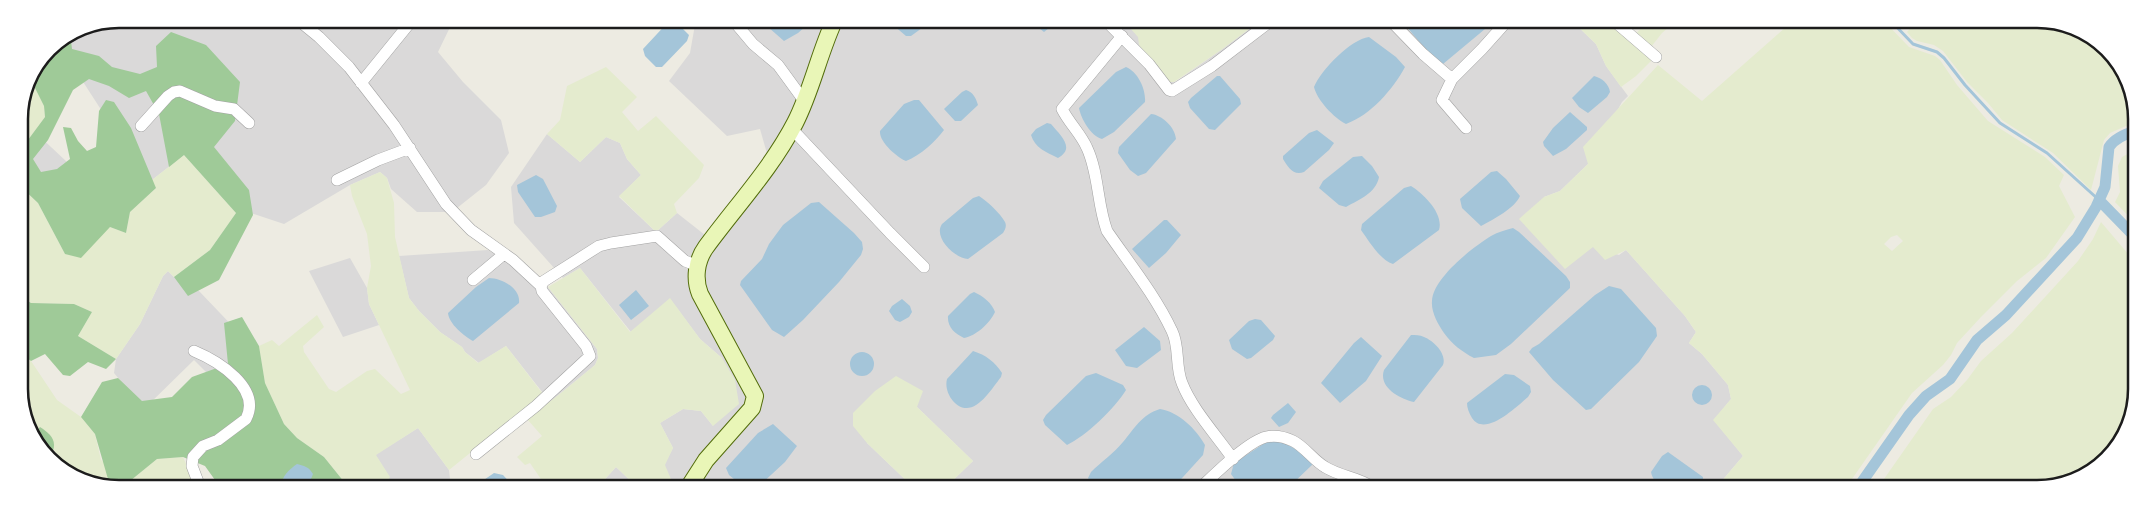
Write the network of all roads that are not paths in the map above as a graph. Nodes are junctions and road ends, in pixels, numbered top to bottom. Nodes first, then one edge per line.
1 (307, 28) edge
2 (406, 28) edge
3 (740, 28) edge
4 (832, 28) edge
5 (1114, 28) edge
6 (1262, 28) edge
7 (1398, 28) edge
8 (1501, 28) edge
9 (1622, 28) edge
10 (1122, 36) junction
11 (1656, 57) dead end
12 (1452, 79) junction
13 (361, 83) junction
14 (805, 102) junction
15 (249, 124) dead end
16 (141, 126) dead end
17 (1466, 128) dead end
18 (792, 129) junction
19 (410, 148) junction
20 (337, 180) dead end
21 (504, 254) junction
22 (698, 266) junction
23 (924, 267) dead end
24 (473, 280) dead end
25 (540, 286) junction
26 (194, 351) dead end
27 (476, 454) dead end
28 (1234, 459) junction
29 (197, 480) edge
30 (693, 480) edge
31 (1209, 480) edge
32 (1359, 480) edge

1 - 13 street
2 - 13 street
3 - 14 street
4 - 14 main road
5 - 10 street
6 - 10 street
7 - 12 street
8 - 12 street
9 - 11 street
10 - 28 street
12 - 17 street
13 - 19 street
14 - 18 main road
15 - 16 street
18 - 22 main road
18 - 23 street
19 - 20 street
19 - 21 street
21 - 24 street
21 - 25 street
22 - 25 street
22 - 30 main road
25 - 27 street
26 - 29 street
28 - 31 street
28 - 32 street

